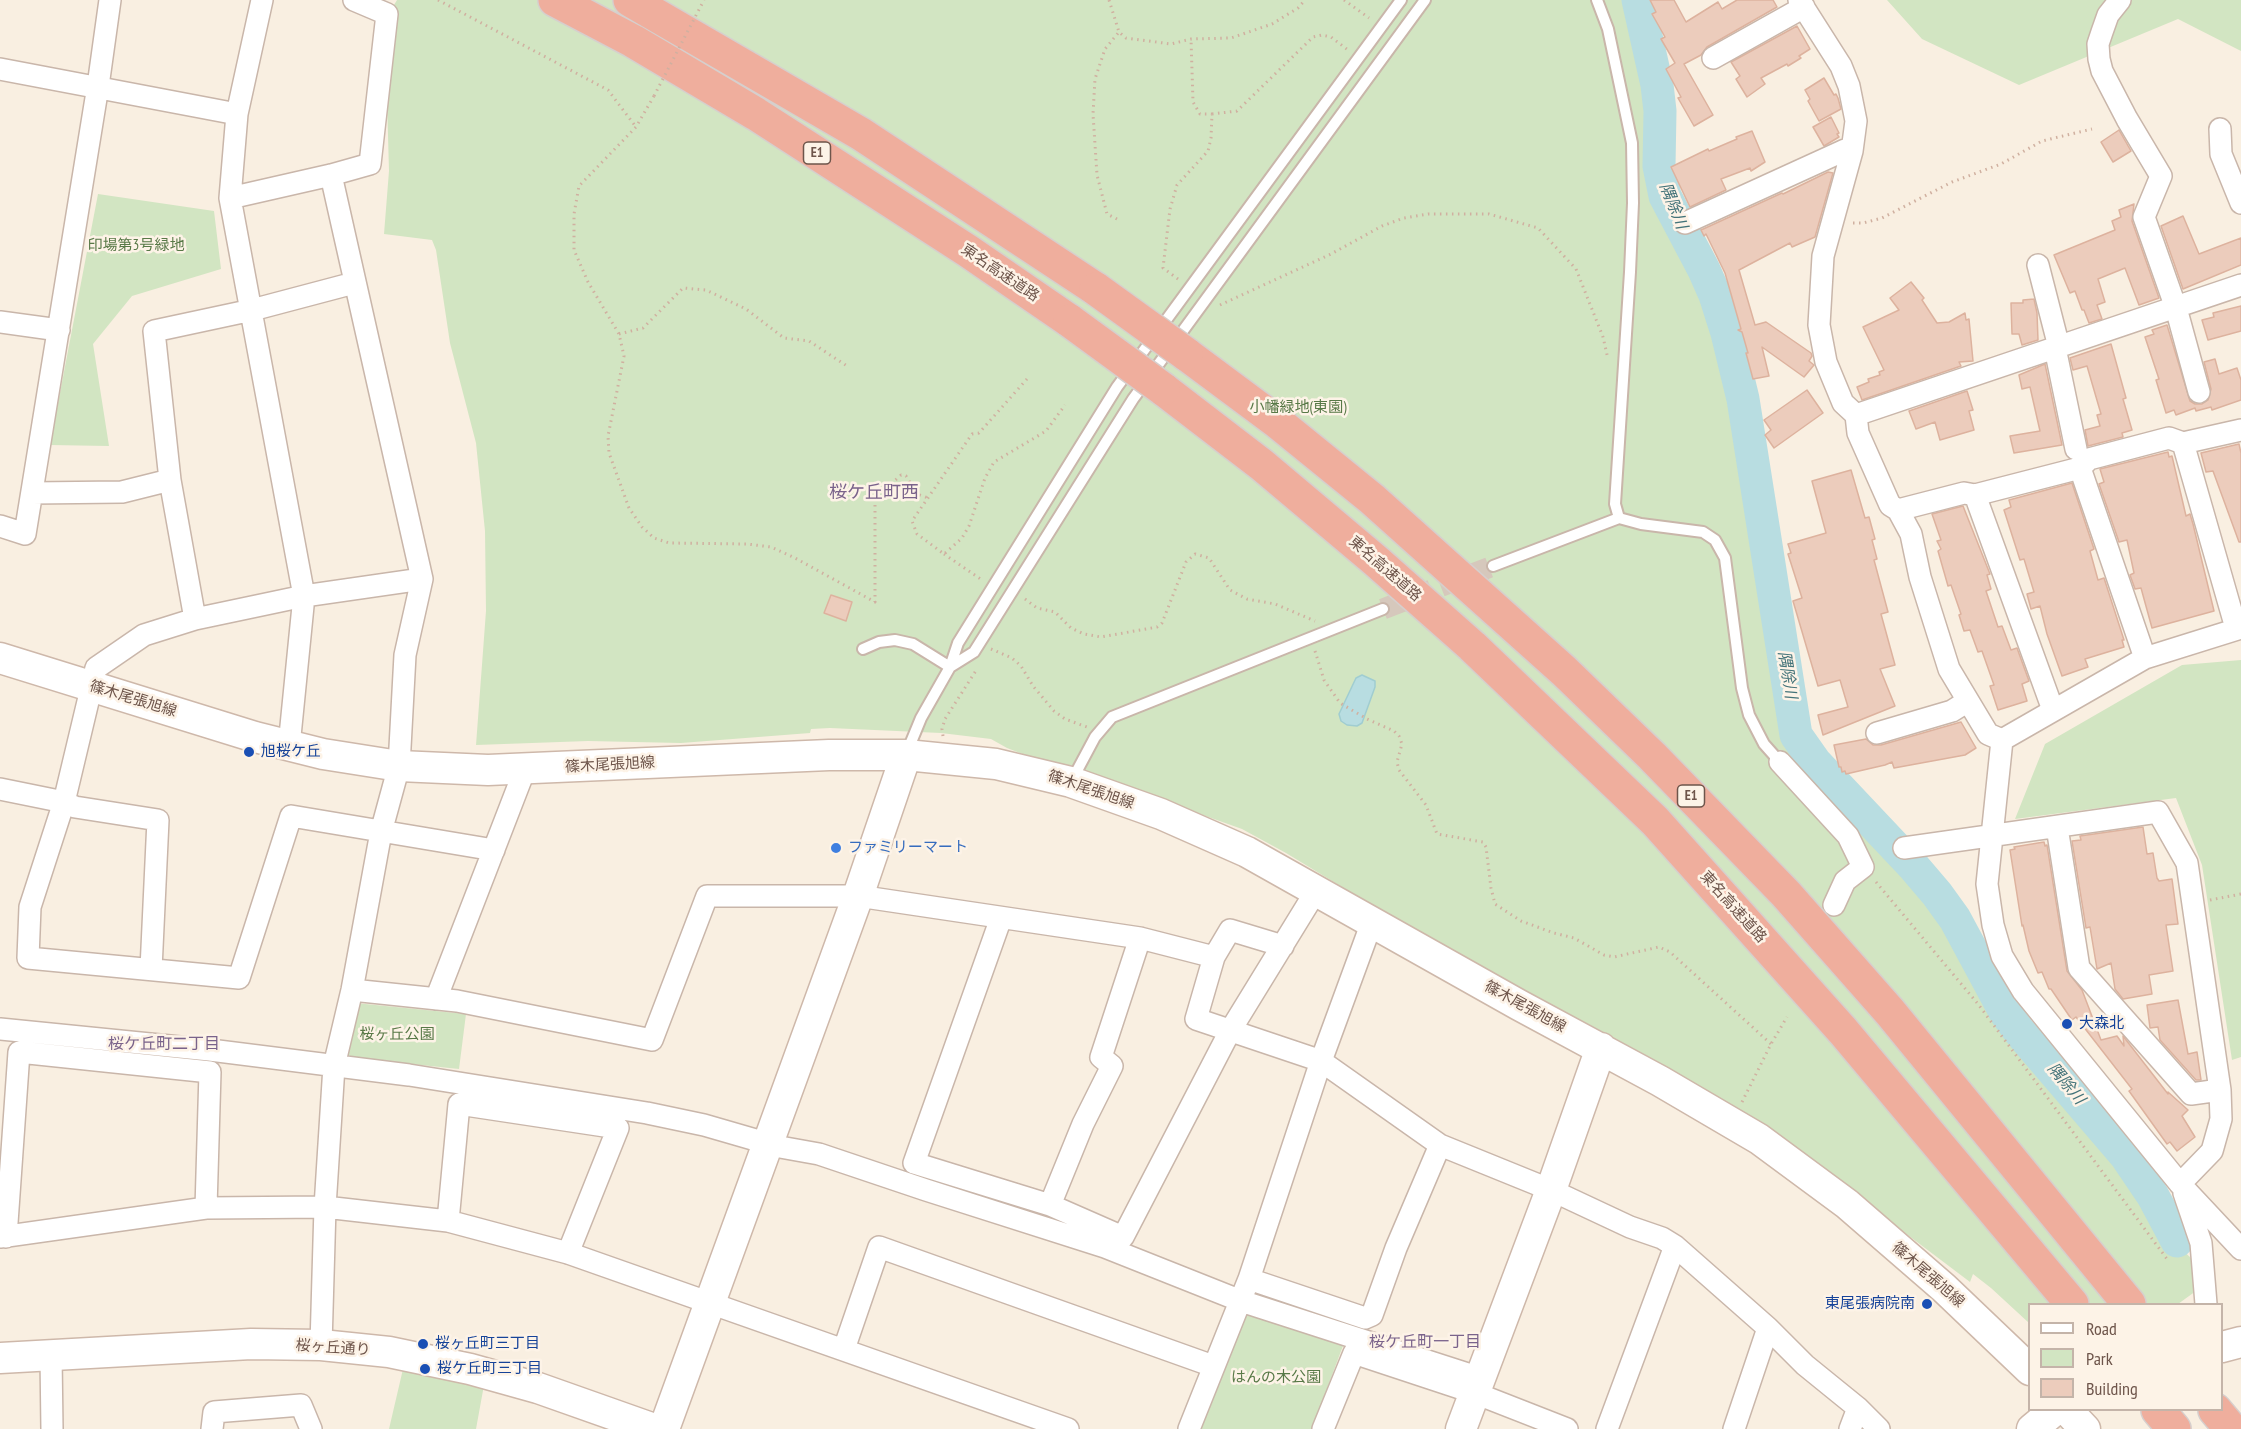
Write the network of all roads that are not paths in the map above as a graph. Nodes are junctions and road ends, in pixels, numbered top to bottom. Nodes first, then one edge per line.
1 (110, 0) edge
2 (262, 0) edge
3 (354, 0) edge
4 (555, 0) edge
5 (630, 0) edge
6 (1401, 0) edge
7 (1425, 0) edge
8 (1597, 0) edge
9 (2120, 0) edge
10 (1801, 3) edge
11 (1713, 58) dead end
12 (0, 69) edge
13 (98, 86) junction
14 (237, 114) junction
15 (2220, 129) dead end
16 (1852, 151) junction
17 (331, 176) junction
18 (230, 198) junction
19 (2241, 202) edge
20 (1685, 223) dead end
21 (2038, 265) dead end
22 (354, 283) junction
23 (2241, 285) edge
24 (2176, 309) junction
25 (252, 310) junction
26 (0, 322) edge
27 (59, 330) junction
28 (2057, 347) junction
29 (2199, 392) dead end
30 (1856, 415) junction
31 (2241, 430) edge
32 (2182, 443) junction
33 (2078, 458) junction
34 (170, 480) junction
35 (32, 493) junction
36 (1975, 495) junction
37 (1898, 510) junction
38 (1619, 518) junction
39 (0, 526) edge
40 (1493, 566) tunnel mouth
41 (422, 579) junction
42 (304, 596) junction
43 (1383, 609) tunnel mouth
44 (195, 619) junction
45 (2238, 628) edge
46 (863, 649) dead end
47 (0, 658) edge
48 (2145, 658) junction
49 (950, 668) junction
50 (93, 687) junction
51 (1968, 701) junction
52 (2053, 710) junction
53 (1877, 732) dead end
54 (2002, 740) junction
55 (289, 746) junction
56 (906, 755) junction
57 (1780, 762) joint
58 (399, 766) junction
59 (525, 769) junction
60 (1071, 782) junction
61 (0, 789) edge
62 (64, 802) junction
63 (2057, 827) junction
64 (381, 832) junction
65 (1992, 834) junction
66 (1904, 848) dead end
67 (494, 850) junction
68 (1316, 891) junction
69 (858, 896) junction
70 (1834, 905) dead end
71 (1001, 918) junction
72 (1372, 922) junction
73 (1140, 938) junction
74 (1283, 946) junction
75 (1214, 957) junction
76 (151, 969) junction
77 (352, 990) junction
78 (436, 999) junction
79 (0, 1029) edge
80 (1230, 1031) junction
81 (1601, 1048) junction
82 (1321, 1061) junction
83 (334, 1066) junction
84 (2220, 1090) junction
85 (769, 1143) junction
86 (1440, 1145) junction
87 (2180, 1184) junction
88 (1551, 1190) junction
89 (1050, 1205) junction
90 (325, 1207) junction
91 (206, 1208) junction
92 (448, 1221) junction
93 (3, 1237) edge
94 (1675, 1246) junction
95 (2241, 1249) edge
96 (568, 1252) junction
97 (1249, 1279) junction
98 (1242, 1301) junction
99 (711, 1302) junction
100 (2070, 1303) edge
101 (2127, 1303) edge
102 (2206, 1303) edge
103 (1768, 1328) junction
104 (2241, 1342) edge
105 (321, 1345) junction
106 (2223, 1347) edge
107 (844, 1349) junction
108 (51, 1356) junction
109 (0, 1358) edge
110 (1213, 1366) junction
111 (2028, 1368) edge
112 (1477, 1386) junction
113 (1858, 1408) junction
114 (2054, 1411) edge
115 (2068, 1411) edge
116 (2216, 1411) edge
117 (52, 1429) edge
118 (212, 1429) edge
119 (311, 1429) edge
120 (654, 1429) edge
121 (664, 1429) edge
122 (1068, 1429) edge
123 (1189, 1429) edge
124 (1323, 1429) edge
125 (1461, 1429) edge
126 (1567, 1429) edge
127 (1607, 1429) edge
128 (1734, 1429) edge
129 (1850, 1429) edge
130 (1879, 1429) edge
131 (2032, 1429) edge
132 (2085, 1429) edge
133 (2231, 1429) edge

1 - 13 street
2 - 14 street
3 - 17 street
4 - 100 highway, 東名高速道路 / E1, bridge
5 - 101 highway, E1, bridge
6 - 49 lane
7 - 49 lane
8 - 38 lane
9 - 24 street
10 - 11 street
10 - 16 street
12 - 13 street
13 - 14 street
13 - 27 street
14 - 18 street
15 - 19 street
16 - 20 street
16 - 30 street
17 - 18 street
17 - 22 street
18 - 25 street
21 - 28 street
22 - 25 street
22 - 41 street
23 - 24 street
24 - 28 street
24 - 29 street
25 - 34 street
25 - 42 street
26 - 27 street
27 - 35 street
28 - 30 street
28 - 33 street
30 - 37 street
31 - 32 street
32 - 33 street
32 - 45 street
33 - 36 street
33 - 48 street
34 - 35 street
34 - 44 street
35 - 39 street
36 - 37 street
36 - 52 street
37 - 51 street
38 - 40 lane
38 - 57 lane
41 - 42 street
41 - 58 street
42 - 44 street
42 - 55 street
43 - 60 lane
44 - 50 street
45 - 48 street
46 - 49 lane
47 - 50 main road, 篠木尾張旭線
48 - 52 street
49 - 56 lane
50 - 55 main road, 篠木尾張旭線
50 - 62 street
51 - 53 street
51 - 54 street
52 - 54 street
54 - 65 street
55 - 58 main road, 篠木尾張旭線
56 - 59 main road, 篠木尾張旭線
56 - 60 main road, 篠木尾張旭線
56 - 69 main road
57 - 70 street
58 - 59 main road, 篠木尾張旭線
58 - 64 street
59 - 67 street
60 - 68 main road, 篠木尾張旭線
61 - 62 street
62 - 76 street
62 - 76 street
63 - 65 street
63 - 84 street
63 - 84 street
64 - 67 street
64 - 76 street
64 - 77 street
65 - 66 street
65 - 87 street
67 - 78 street
68 - 72 main road, 篠木尾張旭線
68 - 74 street
69 - 71 street
69 - 78 street
69 - 85 main road
71 - 73 street
71 - 89 street
72 - 81 main road, 篠木尾張旭線
72 - 82 street
73 - 75 street
73 - 89 street
74 - 75 street
74 - 80 street
75 - 80 street
77 - 78 street
77 - 83 street
79 - 83 street
80 - 82 street
80 - 89 street
81 - 88 main road
81 - 111 main road, 篠木尾張旭線
82 - 86 street
82 - 97 street
83 - 85 street
83 - 90 street
84 - 87 street
85 - 98 street
85 - 99 main road
86 - 88 street
86 - 97 street
87 - 95 street
87 - 102 street
88 - 94 street
88 - 112 main road
90 - 91 street
90 - 92 street
90 - 105 street
91 - 93 street
91 - 93 street
92 - 96 street
92 - 96 street
94 - 103 street
94 - 127 street
96 - 99 street
97 - 98 street
98 - 110 street
98 - 112 street
99 - 107 street
99 - 121 main road
103 - 113 street
103 - 128 street
104 - 106 main road
105 - 108 main road, 桜ヶ丘通り
105 - 120 main road, 桜ヶ丘通り
107 - 110 street
107 - 122 street
108 - 109 main road, 桜ヶ丘通り
108 - 117 street
110 - 123 street
112 - 124 street
112 - 125 main road
112 - 126 street
113 - 129 street
113 - 130 street
114 - 131 main road
115 - 132 main road
116 - 133 highway
118 - 119 street

